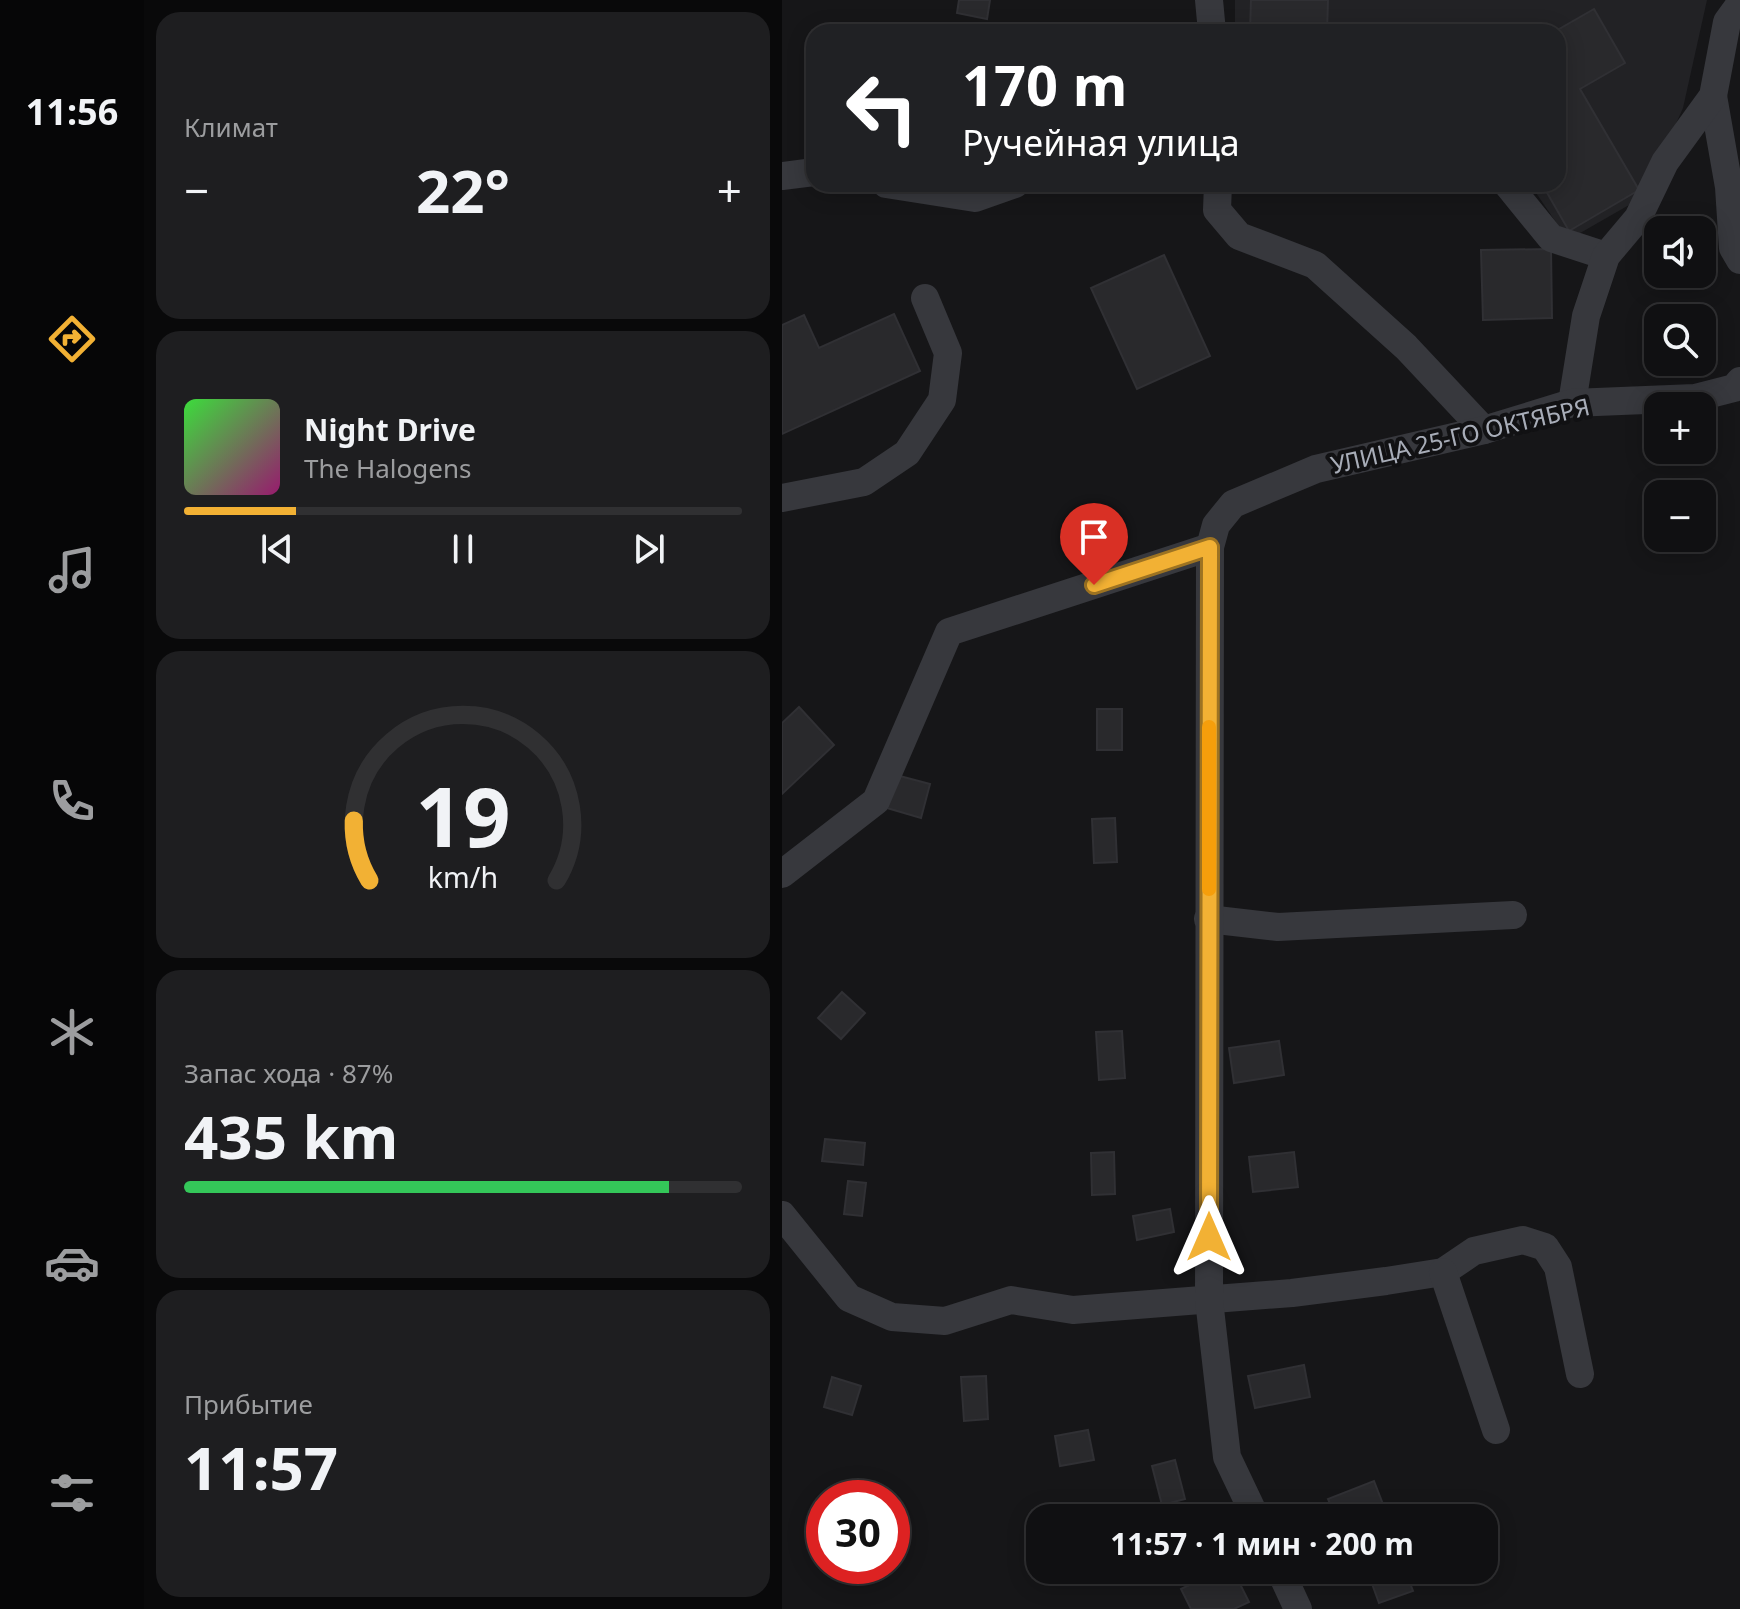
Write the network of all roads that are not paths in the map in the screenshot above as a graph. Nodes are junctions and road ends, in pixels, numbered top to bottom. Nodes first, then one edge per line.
1 (1740, 4) edge
2 (1713, 96) junction
3 (806, 173) edge
4 (782, 176) edge
5 (937, 192) edge
6 (992, 192) edge
7 (1218, 192) edge
8 (1514, 192) edge
9 (1606, 256) junction
10 (1740, 260) edge
11 (925, 298) dead end
12 (1740, 381) edge
13 (1572, 403) junction
14 (1484, 430) junction
15 (782, 498) edge
16 (1210, 547) junction
17 (782, 874) edge
18 (1513, 915) dead end
19 (1208, 919) junction
20 (782, 1215) edge
21 (1443, 1272) junction
22 (1209, 1300) junction
23 (1580, 1374) dead end
24 (1496, 1430) dead end
25 (1249, 1504) edge
26 (1286, 1584) edge
27 (1298, 1609) edge

1 - 2 street
2 - 9 street
2 - 10 street
3 - 4 street
5 - 6 street
7 - 14 street
8 - 9 street
9 - 13 street
11 - 15 street
12 - 13 street, УЛИЦА 25-ГО ОКТЯБРЯ
13 - 14 street, УЛИЦА 25-ГО ОКТЯБРЯ
14 - 16 street, УЛИЦА 25-ГО ОКТЯБРЯ
16 - 17 street
16 - 19 street
18 - 19 street
19 - 22 street
20 - 22 street
21 - 22 street
21 - 23 street
21 - 24 street
22 - 25 street
26 - 27 street

